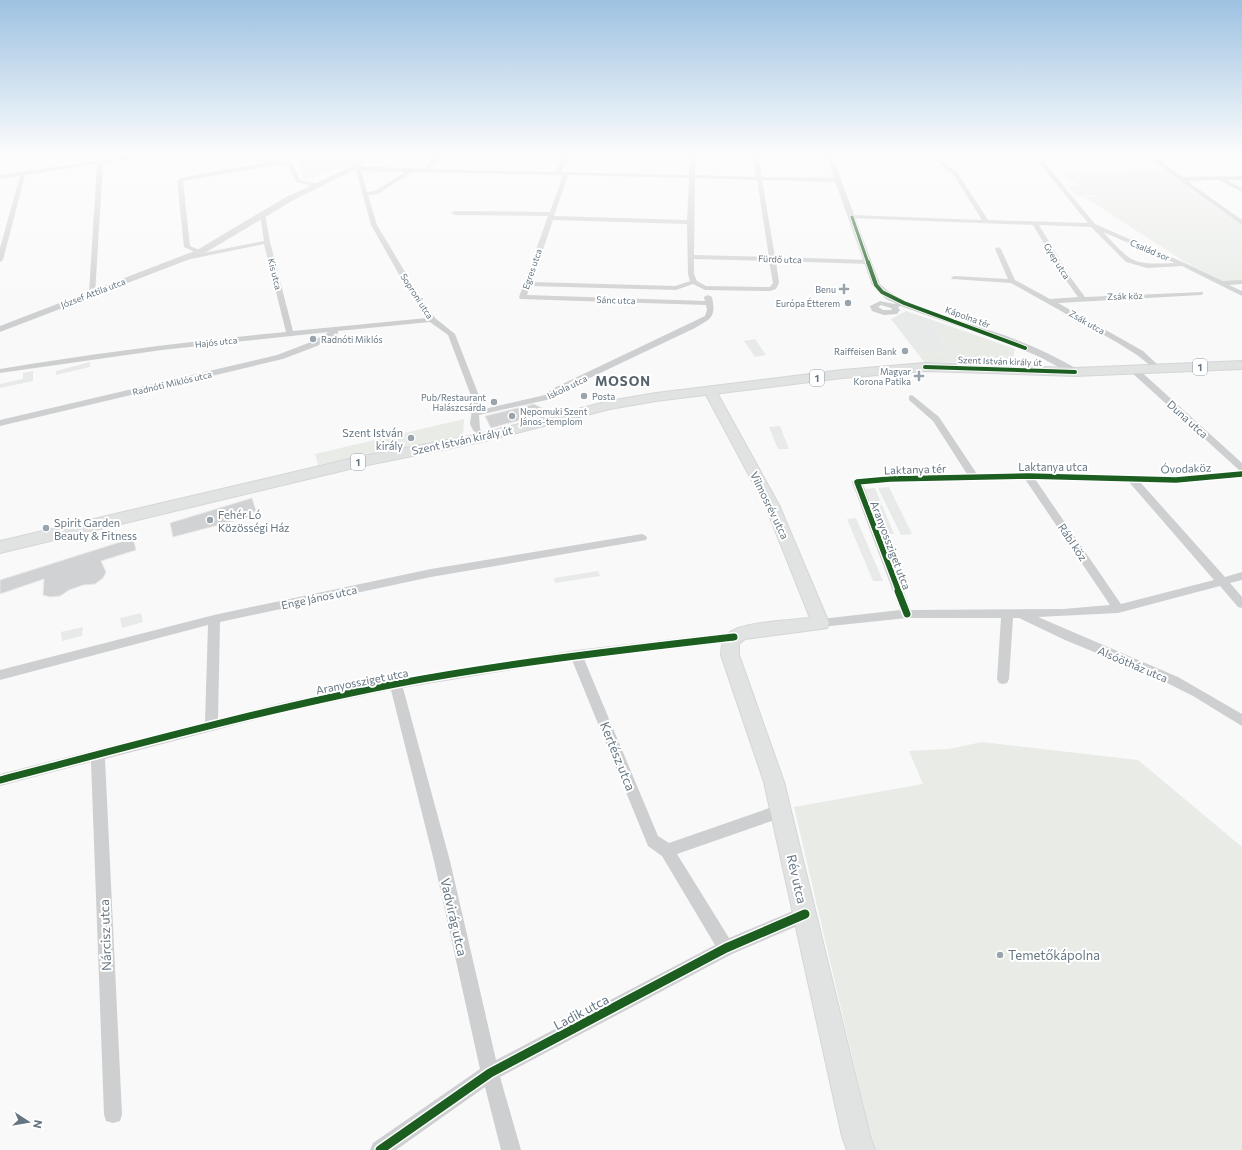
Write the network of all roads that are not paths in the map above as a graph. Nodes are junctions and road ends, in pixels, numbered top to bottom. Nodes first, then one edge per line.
1 (14, 207) edge
2 (98, 207) edge
3 (183, 207) edge
4 (277, 207) edge
5 (369, 207) edge
6 (554, 207) edge
7 (691, 207) edge
8 (763, 207) edge
9 (848, 207) edge
10 (977, 207) edge
11 (1078, 207) edge
12 (1220, 207) edge
13 (454, 213) dead end
14 (263, 214) junction
15 (551, 216) junction
16 (852, 217) junction
17 (986, 221) junction
18 (690, 222) junction
19 (1242, 222) edge
20 (1035, 223) junction
21 (1093, 225) junction
22 (267, 242) junction
23 (998, 249) dead end
24 (200, 252) junction
25 (691, 257) junction
26 (186, 258) junction
27 (771, 259) junction
28 (0, 260) edge
29 (869, 262) junction
30 (1185, 265) junction
31 (954, 278) dead end
32 (1012, 281) junction
33 (694, 282) junction
34 (1242, 282) edge
35 (528, 284) junction
36 (1224, 284) junction
37 (705, 288) junction
38 (93, 293) junction
39 (1202, 293) dead end
40 (1242, 294) edge
41 (522, 297) joint
42 (1082, 298) junction
43 (1049, 301) junction
44 (709, 303) junction
45 (904, 303) junction
46 (875, 309) dead end
47 (432, 320) junction
48 (0, 329) edge
49 (339, 329) junction
50 (290, 334) junction
51 (1050, 358) junction
52 (1242, 365) edge
53 (1157, 369) junction
54 (1134, 370) junction
55 (0, 371) edge
56 (1074, 372) junction
57 (1104, 372) junction
58 (710, 391) junction
59 (912, 398) dead end
60 (476, 413) junction
61 (0, 423) edge
62 (481, 438) junction
63 (1242, 468) edge
64 (1242, 474) edge
65 (1028, 476) junction
66 (974, 477) junction
67 (1131, 478) junction
68 (857, 482) joint
69 (642, 538) dead end
70 (0, 547) edge
71 (1242, 576) edge
72 (1222, 581) junction
73 (1242, 604) edge
74 (1118, 609) junction
75 (907, 614) junction
76 (1007, 614) junction
77 (1020, 614) junction
78 (214, 619) junction
79 (821, 623) junction
80 (734, 636) junction
81 (576, 655) junction
82 (0, 675) edge
83 (1002, 679) dead end
84 (396, 684) junction
85 (1242, 721) edge
86 (212, 727) junction
87 (98, 756) junction
88 (0, 780) edge
89 (781, 811) junction
90 (668, 851) junction
91 (805, 914) junction
92 (726, 948) junction
93 (490, 1073) junction
94 (113, 1114) dead end
95 (380, 1150) edge
96 (511, 1150) edge
97 (860, 1150) edge

1 - 28 street
2 - 38 street
3 - 24 street
4 - 14 street, József Attila utca
5 - 47 street, Soproni utca
6 - 15 street, Egres utca
7 - 18 street
8 - 27 street
9 - 16 street, Kápolna tér
10 - 17 street
11 - 21 street, Család sor
12 - 19 street
13 - 15 street
14 - 22 street, Kis utca
14 - 24 street, József Attila utca
15 - 18 street
15 - 35 street, Egres utca
16 - 17 street
16 - 29 street, Kápolna tér
17 - 20 street
18 - 25 street
20 - 21 street
20 - 42 street, Gyep utca
21 - 30 street, Család sor
21 - 30 street, Család sor
22 - 26 street, József Attila utca
22 - 50 street, Kis utca
23 - 32 street
24 - 26 street, József Attila utca
25 - 27 street, Fürdő utca
25 - 33 street
26 - 38 street, József Attila utca
27 - 29 street, Fürdő utca
27 - 37 street
29 - 45 street, Kápolna tér
30 - 36 street, Család sor
31 - 32 street, Zsák utca
32 - 43 street, Zsák utca
33 - 35 street
33 - 37 street
34 - 36 street
35 - 41 street, Egres utca
36 - 40 street, Család sor
37 - 44 street
38 - 48 street, József Attila utca
39 - 42 street, Zsák köz
41 - 44 street, Sánc utca
42 - 43 street, Zsák köz
43 - 53 street, Zsák utca
44 - 60 street, Iskola utca
45 - 46 street
45 - 51 street, Kápolna tér
47 - 49 street, Hajós utca
47 - 60 street, Soproni utca
49 - 50 street, Hajós utca
49 - 61 street, Radnóti Miklós utca
50 - 55 street, Hajós utca
51 - 56 street, Kápolna tér
51 - 57 street, Kápolna tér
52 - 53 main road, Szent István király út / 1
53 - 54 main road, Szent István király út / 1
54 - 57 main road, Szent István király út / 1
54 - 63 street, Duna utca
56 - 57 main road, Szent István király út / 1
56 - 58 main road, Szent István király út / 1
58 - 62 main road, Szent István király út / 1
58 - 79 main road, Vilmosrév utca
59 - 66 street
60 - 62 street, Soproni utca
62 - 70 main road, Szent István király út / 1
64 - 67 street, Óvodaköz
65 - 66 street, Laktanya utca
65 - 67 street, Laktanya utca
65 - 74 street, Rábl köz
66 - 68 street, Laktanya tér
67 - 72 street
68 - 75 street, Aranyossziget utca
69 - 78 street, Enge János utca
71 - 72 street, Aranyossziget utca
72 - 73 street
72 - 74 street, Aranyossziget utca
74 - 77 street, Aranyossziget utca
75 - 76 street, Aranyossziget utca
75 - 79 street, Aranyossziget utca
76 - 77 street, Aranyossziget utca
76 - 83 street
77 - 85 street, Alsóötház utca
78 - 82 street, Enge János utca
78 - 86 street
79 - 80 main road, Aranyossziget utca
80 - 81 street, Aranyossziget utca
80 - 89 main road, Rév utca
81 - 84 street, Aranyossziget utca
81 - 90 street, Kertész utca
84 - 86 street, Aranyossziget utca
84 - 93 street, Vadvirág utca
86 - 87 street, Aranyossziget utca
87 - 88 street, Aranyossziget utca
87 - 94 street, Nárcisz utca
89 - 90 street
89 - 91 main road, Rév utca
90 - 92 street, Kertész utca
91 - 92 street, Ladik utca
91 - 97 main road, Rév utca
92 - 93 street, Ladik utca
93 - 95 street, Ladik utca
93 - 96 street, Vadvirág utca

